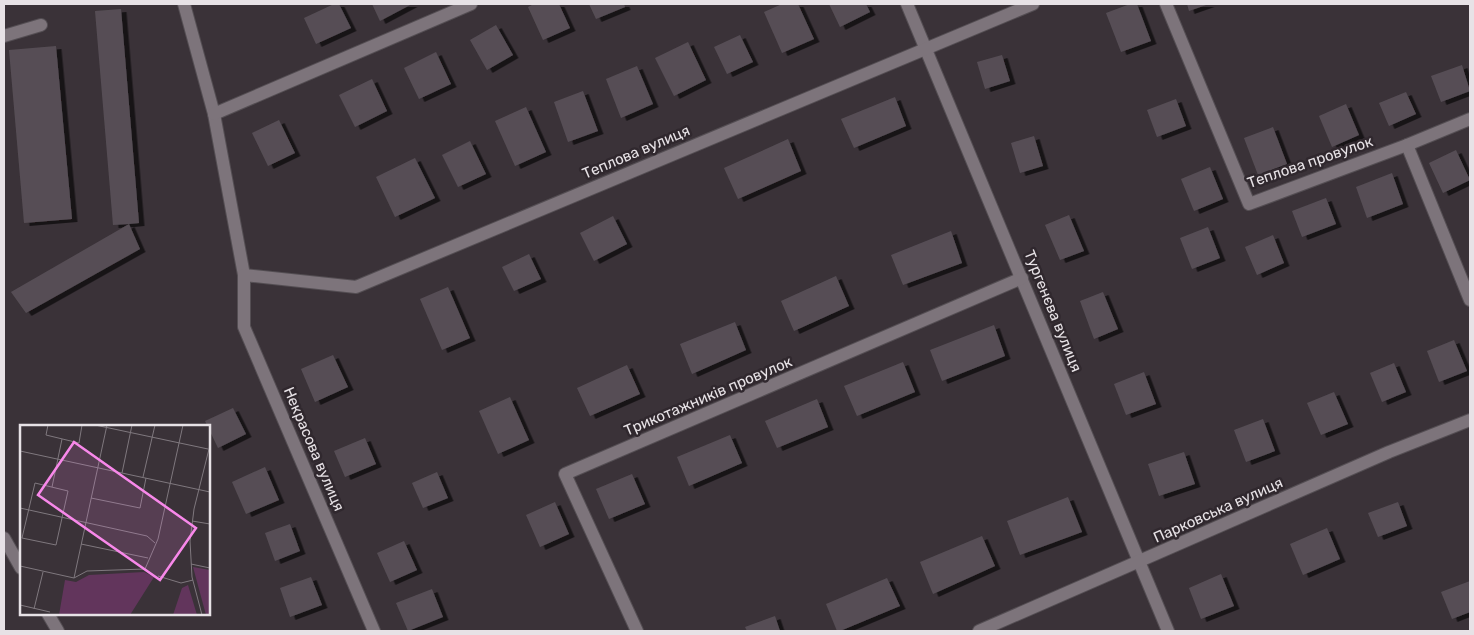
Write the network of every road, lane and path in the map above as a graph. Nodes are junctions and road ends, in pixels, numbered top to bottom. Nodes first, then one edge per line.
1 (184, 4) edge
2 (471, 4) edge
3 (907, 4) edge
4 (1033, 4) edge
5 (1166, 4) edge
6 (41, 25) dead end
7 (4, 36) edge
8 (926, 47) junction
9 (214, 114) junction
10 (1470, 119) edge
11 (1407, 145) junction
12 (244, 276) junction
13 (1022, 278) junction
14 (1470, 300) edge
15 (1470, 420) edge
16 (4, 538) edge
17 (1139, 562) junction
18 (20, 566) edge
19 (49, 615) edge
20 (58, 631) edge
21 (374, 631) edge
22 (637, 631) edge
23 (979, 631) edge
24 (1168, 631) edge

1 - 9 street, Некрасова вулиця
2 - 9 street
3 - 8 street, Тургенєва вулиця
4 - 8 street, Теплова вулиця
5 - 11 street, Теплова провулок
6 - 7 street
8 - 12 street, Теплова вулиця
8 - 13 street, Тургенєва вулиця
9 - 12 street, Некрасова вулиця
10 - 11 street, Теплова провулок
11 - 14 street
12 - 21 street, Некрасова вулиця
13 - 17 street, Тургенєва вулиця
13 - 22 street, Трикотажників провулок
15 - 17 street, Парковська вулиця
16 - 18 street
17 - 23 street, Парковська вулиця
17 - 24 street, Тургенєва вулиця
19 - 20 street

